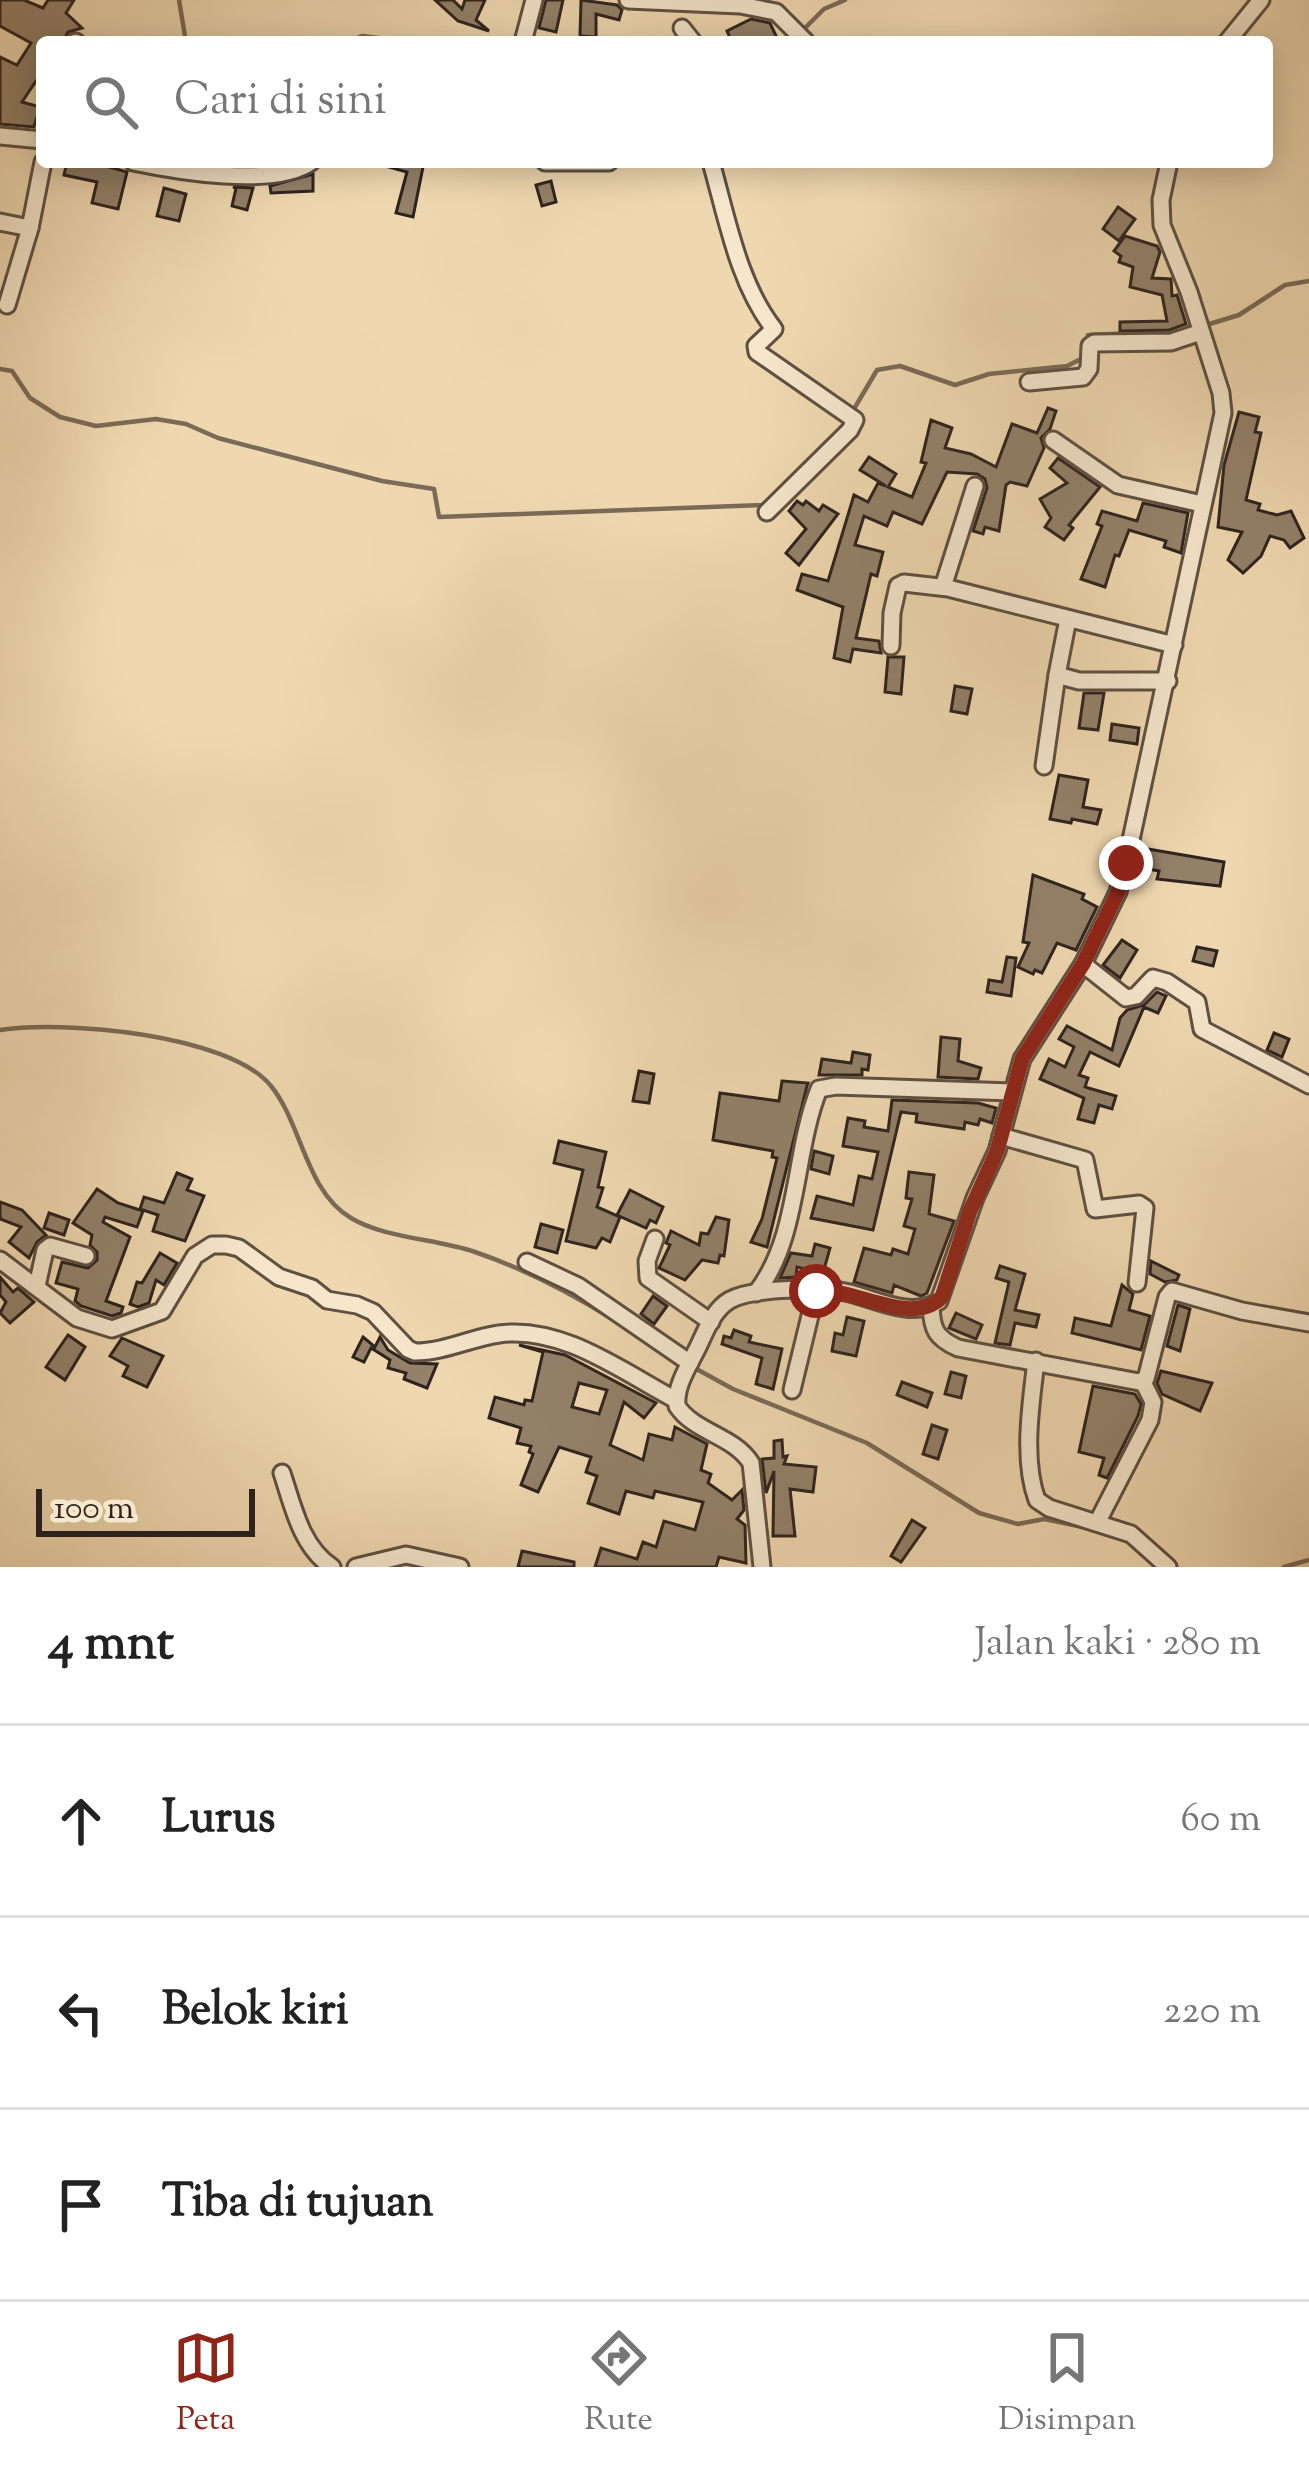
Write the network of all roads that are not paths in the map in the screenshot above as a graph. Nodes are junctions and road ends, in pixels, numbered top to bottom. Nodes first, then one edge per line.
1 (534, 0) edge
2 (628, 0) edge
3 (1262, 0) edge
4 (525, 36) edge
5 (800, 36) edge
6 (1232, 36) edge
7 (0, 136) edge
8 (36, 139) edge
9 (42, 168) edge
10 (215, 168) edge
11 (297, 168) edge
12 (713, 168) edge
13 (1168, 168) edge
14 (0, 222) edge
15 (30, 228) junction
16 (7, 305) dead end
17 (1199, 329) junction
18 (1029, 382) dead end
19 (1053, 440) dead end
20 (975, 486) dead end
21 (1202, 504) junction
22 (767, 512) dead end
23 (943, 586) junction
24 (1069, 619) junction
25 (1174, 645) junction
26 (891, 646) dead end
27 (1057, 675) junction
28 (1168, 681) junction
29 (1044, 766) dead end
30 (1083, 964) junction
31 (1309, 1085) edge
32 (1012, 1092) junction
33 (1001, 1136) junction
34 (655, 1239) dead end
35 (86, 1256) dead end
36 (0, 1260) edge
37 (526, 1262) dead end
38 (1137, 1283) dead end
39 (37, 1286) junction
40 (816, 1291) junction
41 (756, 1293) junction
42 (931, 1306) junction
43 (711, 1322) junction
44 (1309, 1322) edge
45 (1036, 1361) junction
46 (690, 1363) junction
47 (1143, 1382) junction
48 (792, 1390) dead end
49 (676, 1400) junction
50 (282, 1473) dead end
51 (1098, 1521) junction
52 (332, 1567) edge
53 (356, 1567) edge
54 (460, 1567) edge
55 (761, 1567) edge
56 (1168, 1567) edge

1 - 4 street
2 - 5 street
3 - 6 street
7 - 8 street
9 - 15 street
10 - 11 street
12 - 22 street
13 - 17 street
14 - 15 street
15 - 16 street
17 - 18 street
17 - 21 street
19 - 21 street
20 - 23 street
21 - 25 street
23 - 24 street
23 - 26 street
24 - 25 street
24 - 27 street
25 - 28 street
27 - 28 street
27 - 29 street
28 - 30 street
30 - 31 street
30 - 32 street
32 - 33 street
32 - 41 street
33 - 38 street
33 - 42 street
34 - 43 street
35 - 39 street
36 - 39 street
37 - 46 street
39 - 49 street
40 - 41 street
40 - 42 street
40 - 48 street
41 - 43 street
42 - 45 street
43 - 46 street
44 - 47 street
45 - 47 street
45 - 51 street
46 - 49 street
47 - 51 street
49 - 55 street
50 - 52 street
51 - 56 street
53 - 54 street

